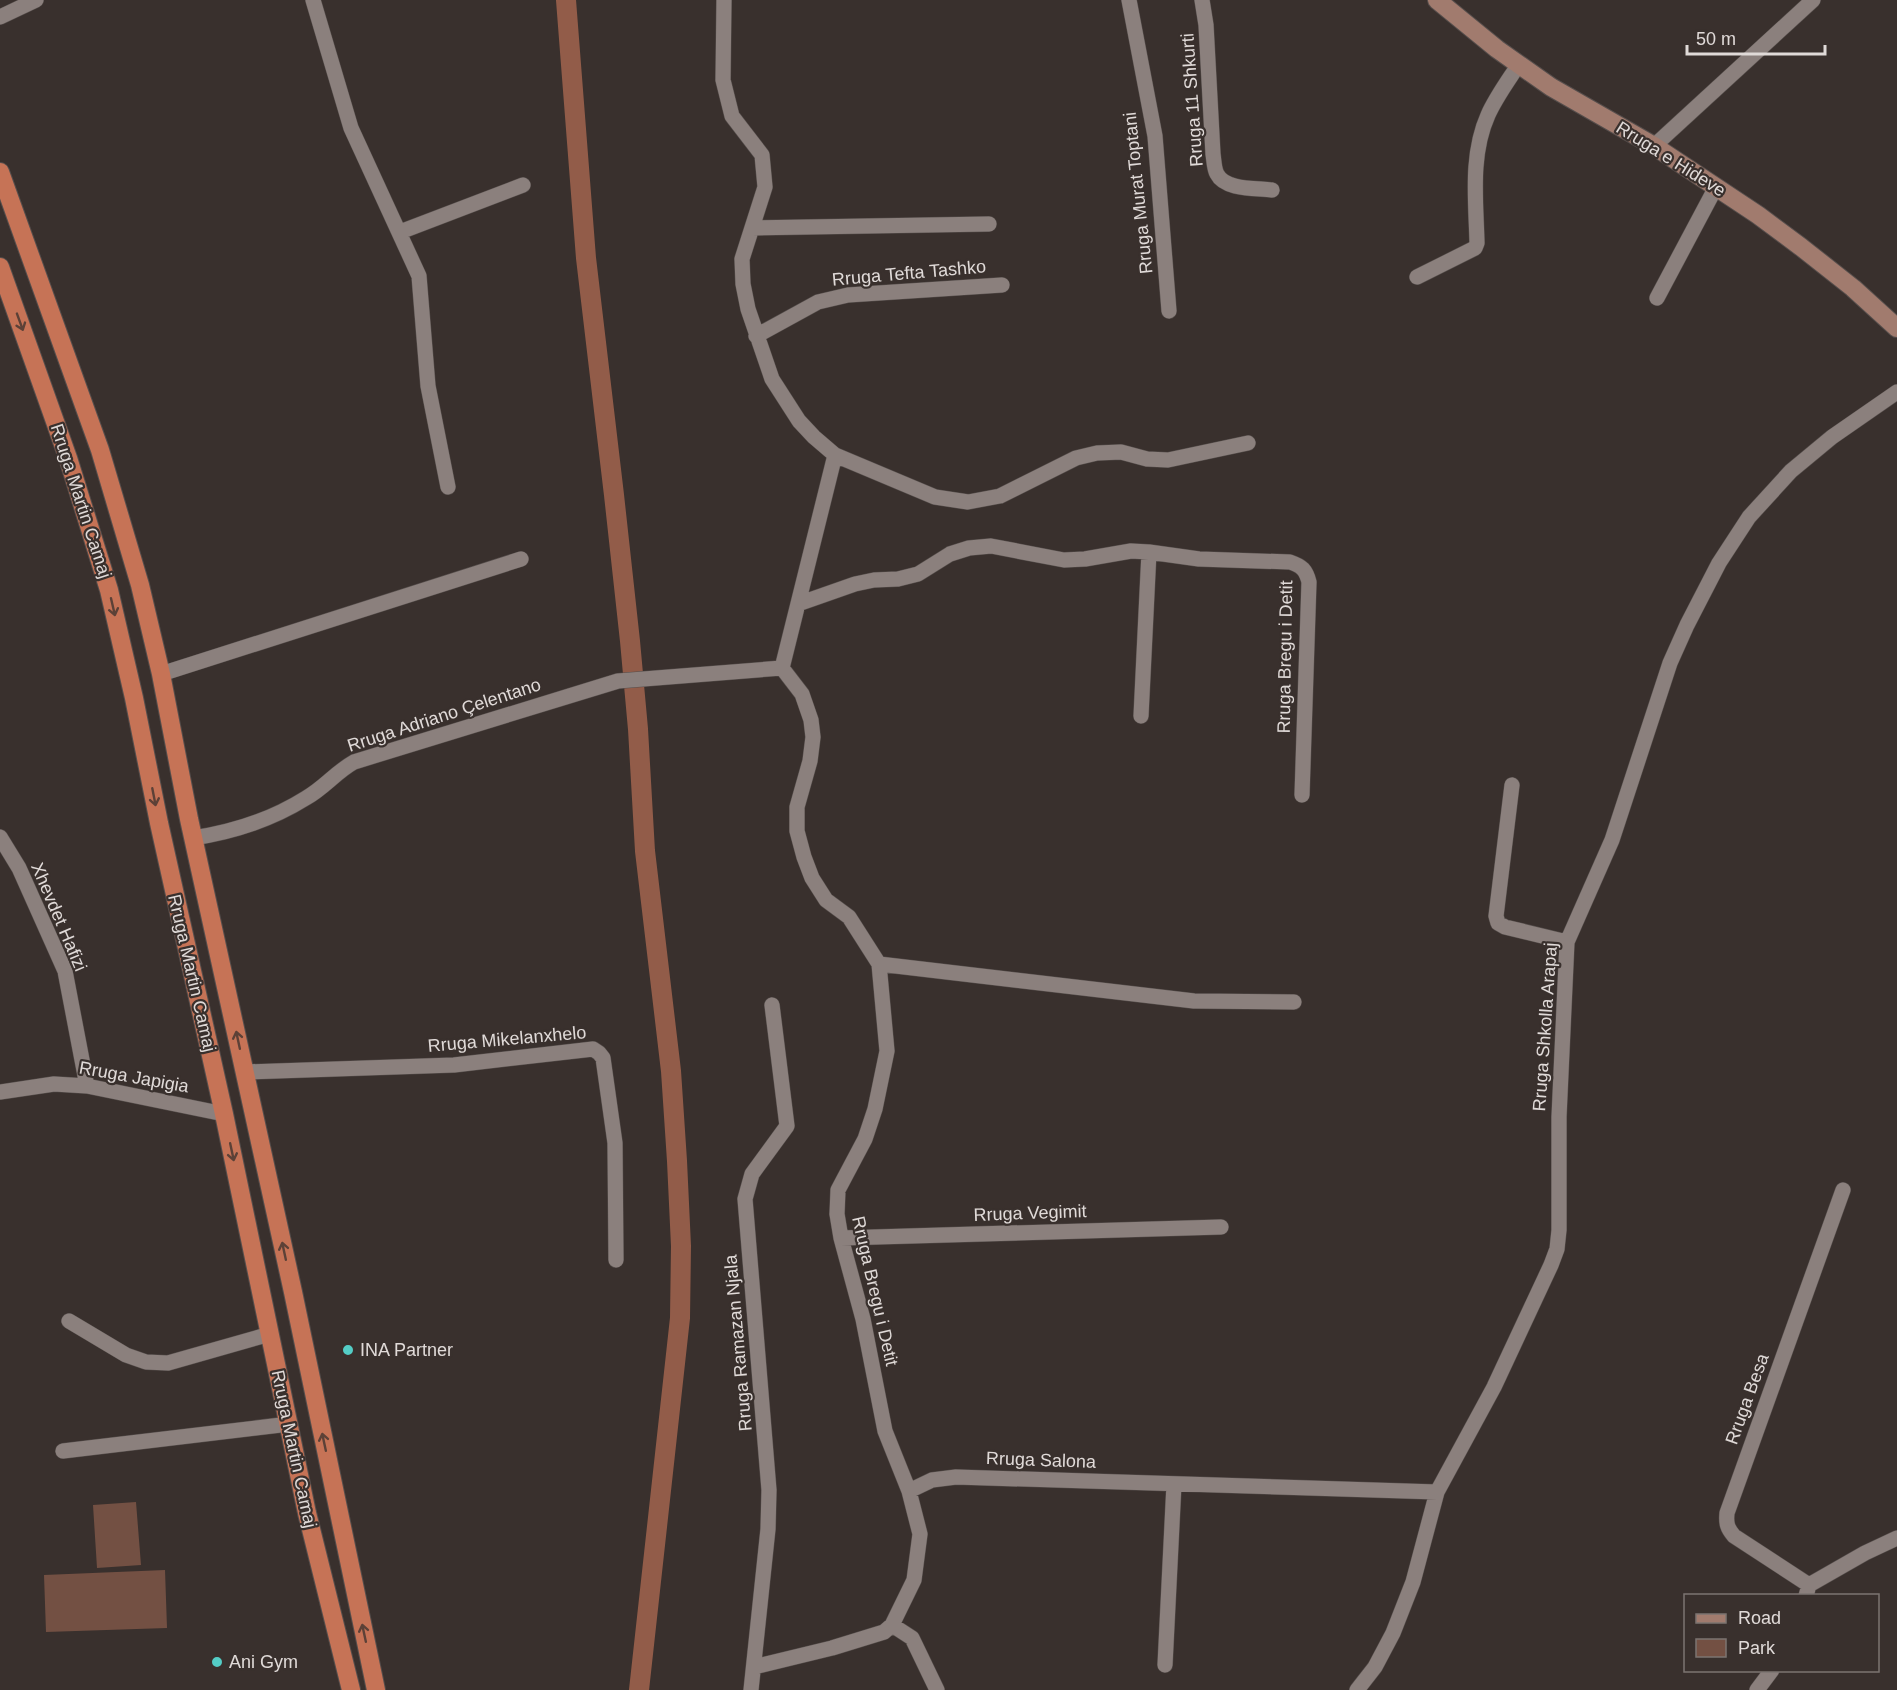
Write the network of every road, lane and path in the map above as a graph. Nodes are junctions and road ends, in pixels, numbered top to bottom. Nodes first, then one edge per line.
1 (36, 0) edge
2 (314, 0) edge
3 (724, 0) edge
4 (1129, 0) edge
5 (1202, 0) edge
6 (1437, 0) edge
7 (1813, 0) edge
8 (0, 17) edge
9 (1519, 64) junction
10 (1654, 146) junction
11 (0, 172) edge
12 (523, 185) dead end
13 (1716, 187) junction
14 (1272, 190) dead end
15 (989, 224) dead end
16 (752, 228) junction
17 (400, 232) junction
18 (0, 267) edge
19 (1417, 277) dead end
20 (1002, 285) dead end
21 (1657, 298) dead end
22 (1169, 311) dead end
23 (1897, 328) edge
24 (756, 336) junction
25 (1897, 392) edge
26 (1248, 443) dead end
27 (835, 455) junction
28 (448, 487) dead end
29 (1149, 552) junction
30 (521, 560) dead end
31 (798, 604) junction
32 (782, 668) junction
33 (161, 674) junction
34 (1141, 716) dead end
35 (1512, 785) dead end
36 (1302, 795) dead end
37 (0, 837) edge
38 (193, 838) junction
39 (1567, 942) junction
40 (879, 964) junction
41 (1294, 1002) dead end
42 (772, 1005) dead end
43 (244, 1072) junction
44 (87, 1086) junction
45 (0, 1092) edge
46 (224, 1114) junction
47 (1843, 1190) dead end
48 (1221, 1227) dead end
49 (841, 1238) junction
50 (616, 1260) dead end
51 (69, 1321) dead end
52 (270, 1334) junction
53 (290, 1424) junction
54 (63, 1451) dead end
55 (1174, 1484) junction
56 (909, 1491) junction
57 (1437, 1492) junction
58 (1897, 1538) edge
59 (1807, 1590) edge
60 (892, 1625) junction
61 (1166, 1665) dead end
62 (754, 1667) junction
63 (1771, 1672) edge
64 (351, 1690) edge
65 (376, 1690) edge
66 (751, 1690) edge
67 (937, 1690) edge
68 (1357, 1690) edge
69 (1757, 1690) edge

1 - 8 street
2 - 17 street
3 - 16 street
4 - 22 street, Rruga Murat Toptani
5 - 14 street, Rruga 11 Shkurti
6 - 9 main road, Rruga e Hideve
7 - 10 street
9 - 10 main road, Rruga e Hideve
9 - 19 street
10 - 13 main road, Rruga e Hideve
11 - 33 highway, Rruga Martin Camaj
12 - 17 street
13 - 21 street
13 - 23 main road, Rruga e Hideve
15 - 16 street
16 - 24 street
17 - 28 street
18 -> 46 highway, Rruga Martin Camaj
20 - 24 street, Rruga Tefta Tashko
24 - 27 street
25 - 39 street, Rruga Shkolla Arapaj
26 - 27 street
27 - 31 street
29 - 31 street, Rruga Bregu i Detit
29 - 34 street
29 - 36 street, Rruga Bregu i Detit
30 - 33 street
31 - 32 street
32 - 38 street, Rruga Adriano Çelentano
32 - 40 street, Rruga Bregu i Detit
33 - 38 highway, Rruga Martin Camaj
35 - 39 street
37 - 44 street, Xhevdet Hafizi
43 -> 38 highway, Rruga Martin Camaj
39 - 57 street, Rruga Shkolla Arapaj
40 - 41 street
40 - 49 street, Rruga Bregu i Detit
42 - 62 street, Rruga Ramazan Njala
43 - 50 street, Rruga Mikelanxhelo
65 -> 43 highway, Rruga Martin Camaj
44 - 45 street, Rruga Japigia
44 - 46 street, Rruga Japigia
46 -> 52 highway, Rruga Martin Camaj
47 - 59 street, Rruga Besa
48 - 49 street, Rruga Vegimit
49 - 56 street, Rruga Bregu i Detit
51 - 52 street
52 - 53 highway, Rruga Martin Camaj
53 - 54 street
53 - 64 highway, Rruga Martin Camaj
55 - 56 street, Rruga Salona
55 - 57 street, Rruga Salona
55 - 61 street
56 - 60 street, Rruga Bregu i Detit
57 - 68 street, Rruga Shkolla Arapaj
58 - 59 street
60 - 62 street
60 - 67 street
62 - 66 street, Rruga Ramazan Njala
63 - 69 street

